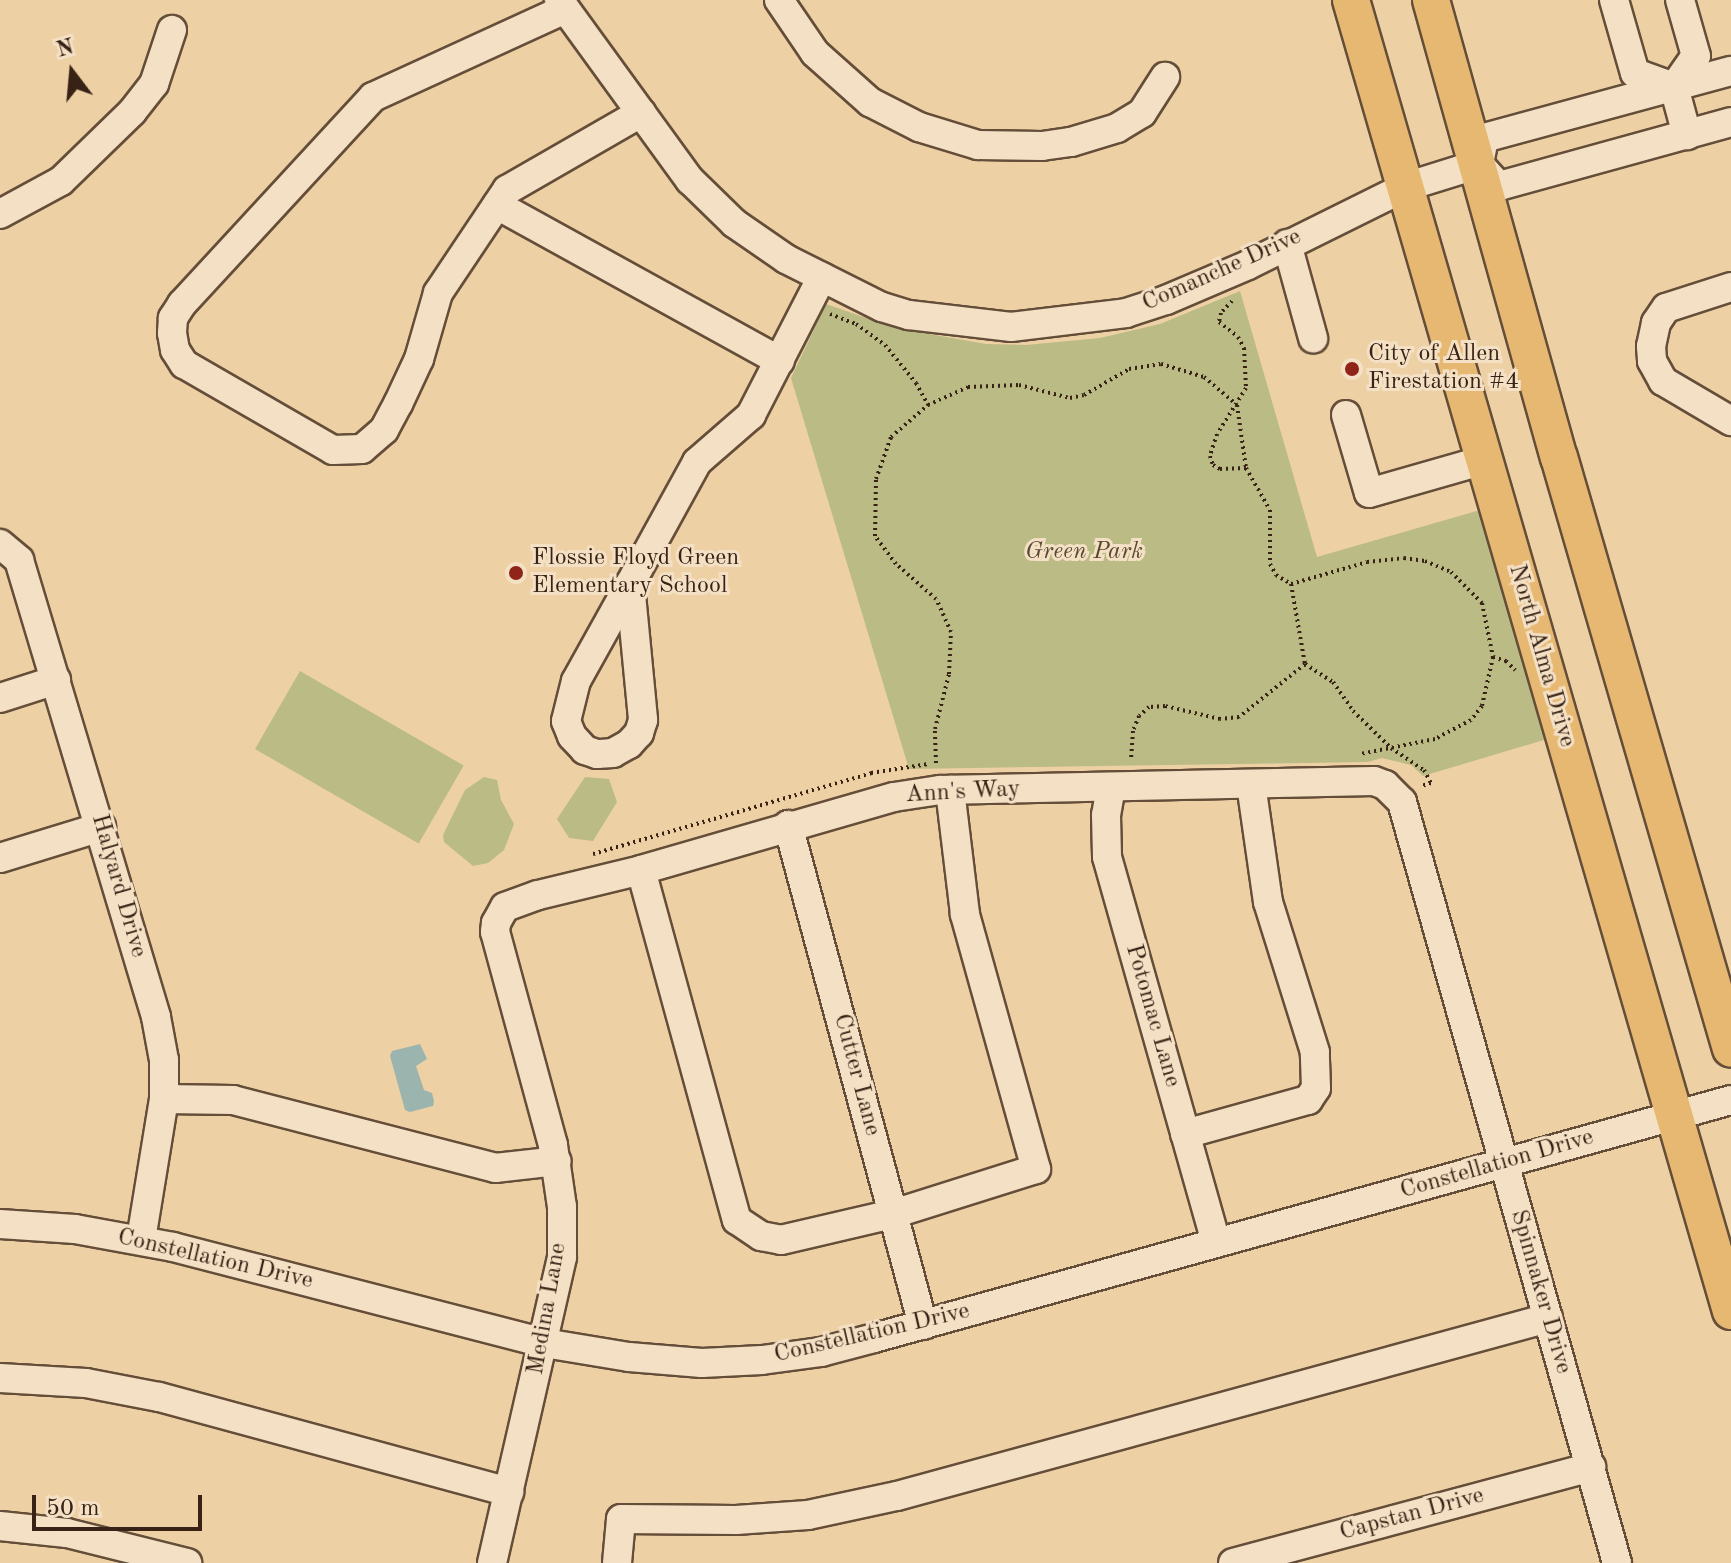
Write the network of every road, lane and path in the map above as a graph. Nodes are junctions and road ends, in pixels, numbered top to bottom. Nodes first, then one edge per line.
1 (779, 0) edge
2 (1351, 0) edge
3 (1431, 0) edge
4 (1614, 0) edge
5 (1680, 0) edge
6 (562, 4) edge
7 (172, 30) dead end
8 (1731, 71) edge
9 (1165, 77) dead end
10 (1674, 87) junction
11 (641, 113) junction
12 (1731, 122) edge
13 (1687, 135) junction
14 (1479, 164) junction
15 (1405, 187) junction
16 (497, 205) junction
17 (0, 214) edge
18 (1287, 244) junction
19 (822, 277) junction
20 (1731, 287) edge
21 (1234, 299) dead end
22 (828, 313) dead end
23 (1313, 338) dead end
24 (780, 361) junction
25 (928, 405) junction
26 (1237, 405) junction
27 (1346, 415) dead end
28 (1731, 421) edge
29 (1484, 460) junction
30 (1246, 468) junction
31 (2, 544) edge
32 (630, 584) junction
33 (1291, 584) junction
34 (1305, 664) junction
35 (56, 680) junction
36 (0, 698) edge
37 (1391, 748) junction
38 (1380, 750) dead end
39 (1131, 760) dead end
40 (936, 763) dead end
41 (1251, 784) junction
42 (1111, 787) junction
43 (950, 790) junction
44 (1395, 792) junction
45 (788, 825) junction
46 (101, 827) junction
47 (0, 858) edge
48 (641, 870) junction
49 (499, 914) joint
50 (1719, 968) edge
51 (1731, 1049) edge
52 (164, 1099) junction
53 (1731, 1100) edge
54 (1675, 1115) junction
55 (1185, 1134) junction
56 (557, 1161) junction
57 (1503, 1163) junction
58 (893, 1214) junction
59 (0, 1224) edge
60 (141, 1240) junction
61 (1216, 1243) junction
62 (1731, 1311) edge
63 (1548, 1318) junction
64 (923, 1325) junction
65 (544, 1343) junction
66 (0, 1378) edge
67 (1591, 1467) junction
68 (509, 1492) junction
69 (0, 1526) edge
70 (187, 1563) edge
71 (492, 1563) edge
72 (617, 1563) edge
73 (1233, 1563) edge
74 (1617, 1563) edge

1 - 9 street
2 - 15 main road, North Alma Drive
3 - 14 main road
4 - 10 street
5 - 10 street
6 - 11 street, Comanche Drive
6 - 16 street
7 - 17 street
8 - 10 street
10 - 13 street
10 - 14 street
11 - 16 street
11 - 19 street, Comanche Drive
12 - 13 street
13 - 14 street
14 - 15 street, Comanche Drive
14 - 50 main road
15 - 18 street, Comanche Drive
15 - 29 main road, North Alma Drive
16 - 24 street
18 - 19 street, Comanche Drive
18 - 23 street
19 - 24 street
20 - 28 street
21 - 26 path
22 - 25 path
24 - 32 street
25 - 26 path
25 - 40 path
26 - 30 path
26 - 30 path
27 - 29 street
29 - 54 main road, North Alma Drive
30 - 33 path
31 - 35 street, Halyard Drive
32 - 32 street
33 - 34 path
33 - 37 path
34 - 37 path
34 - 39 path
35 - 36 street
35 - 46 street, Halyard Drive
37 - 38 path
37 - 44 path
41 - 42 street, Ann's Way
41 - 44 street, Ann's Way
41 - 55 street
42 - 43 street, Ann's Way
42 - 55 street, Potomac Lane
43 - 45 street, Ann's Way
43 - 58 street
44 - 57 street, Spinnaker Drive
45 - 48 street, Ann's Way
45 - 58 street, Cutter Lane
46 - 47 street
46 - 52 street, Halyard Drive
48 - 49 street, Ann's Way
48 - 58 street
49 - 56 street, Medina Lane
50 - 51 main road
52 - 56 street
52 - 60 street, Halyard Drive
53 - 54 street, Constellation Drive
54 - 57 street, Constellation Drive
54 - 62 main road, North Alma Drive
55 - 61 street, Potomac Lane
56 - 65 street, Medina Lane
57 - 61 street, Constellation Drive
57 - 63 street, Spinnaker Drive
58 - 64 street, Cutter Lane
59 - 60 street, Constellation Drive
60 - 65 street, Constellation Drive
61 - 64 street, Constellation Drive
63 - 67 street, Spinnaker Drive
63 - 72 street
64 - 65 street, Constellation Drive
65 - 68 street, Medina Lane
66 - 68 street
67 - 73 street, Capstan Drive
67 - 74 street, Spinnaker Drive
68 - 71 street, Medina Lane
69 - 70 street

